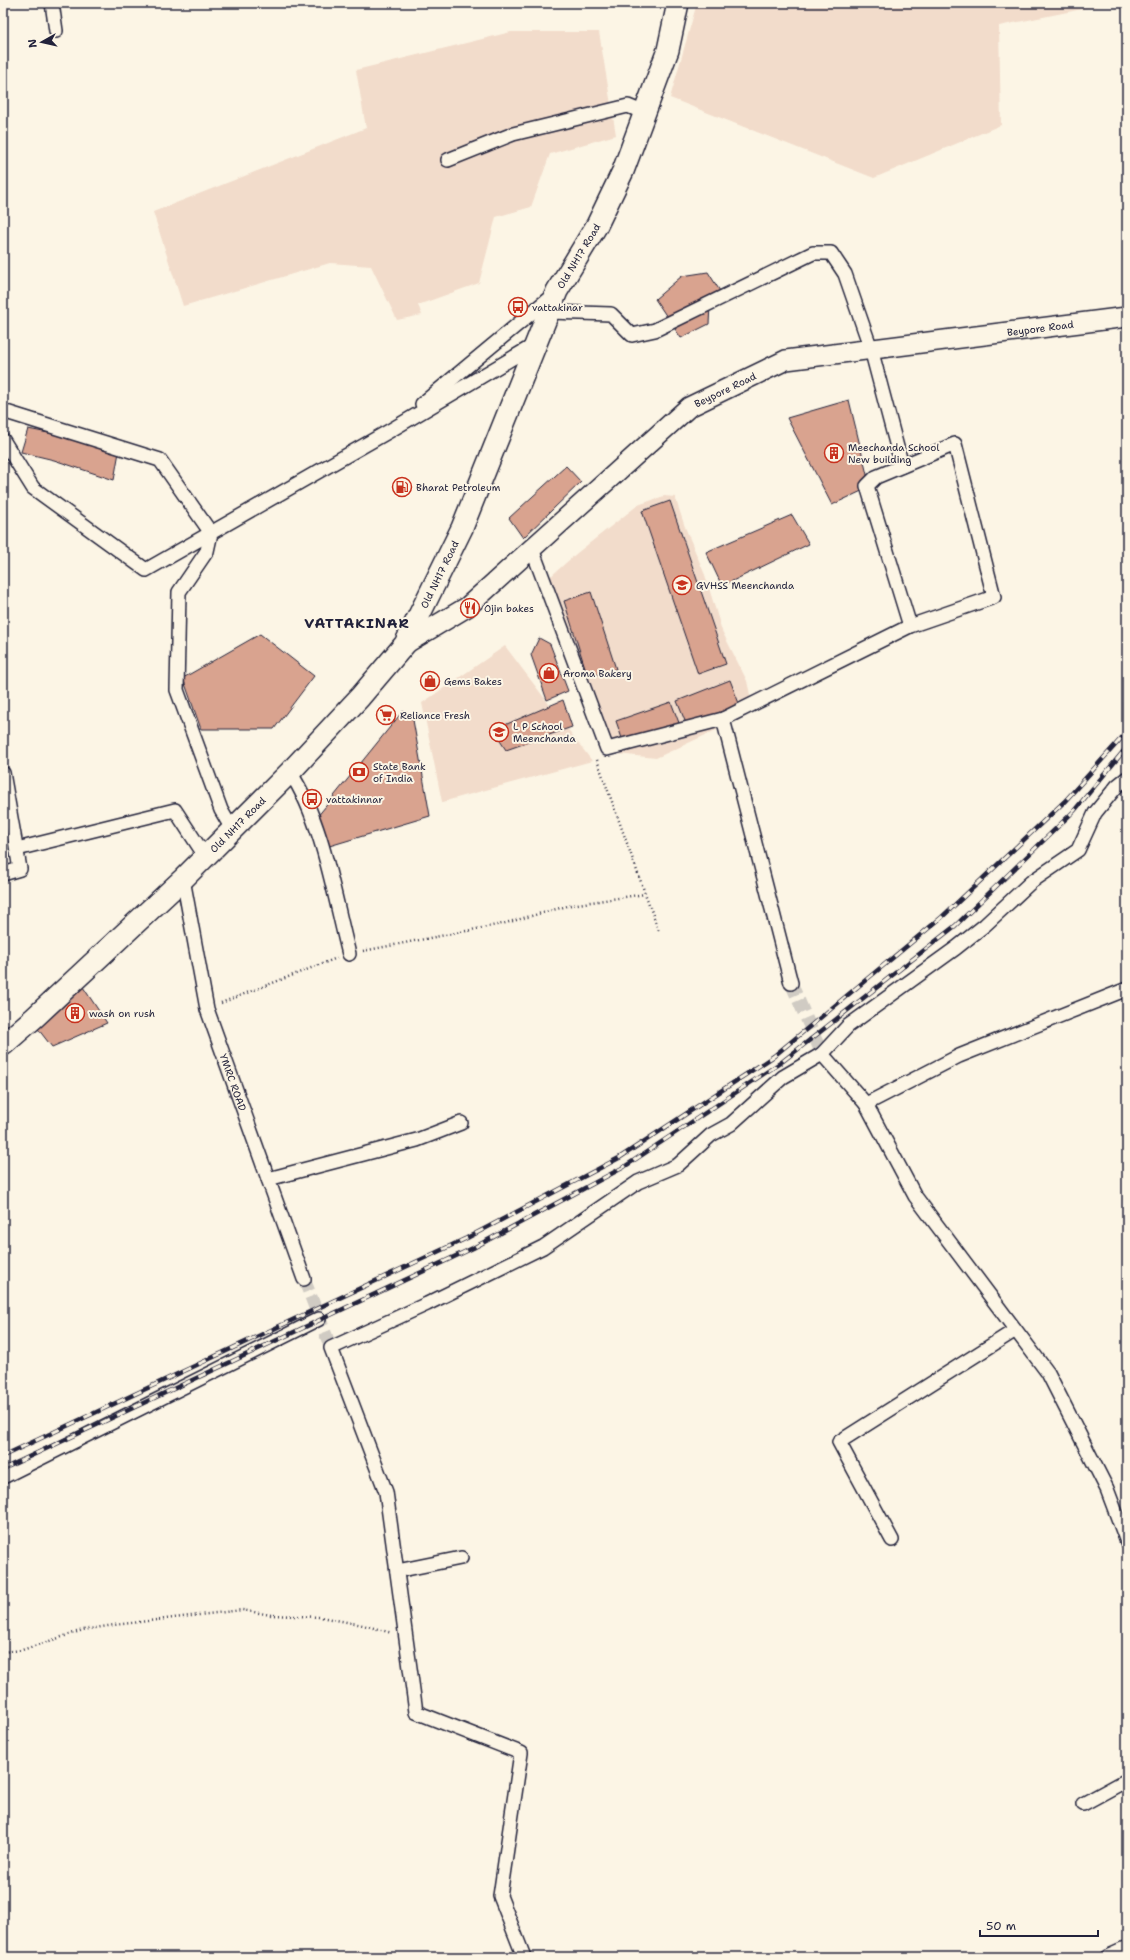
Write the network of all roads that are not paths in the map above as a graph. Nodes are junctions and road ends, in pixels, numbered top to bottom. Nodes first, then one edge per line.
1 (52, 3) edge
2 (678, 3) edge
3 (56, 31) dead end
4 (645, 113) junction
5 (448, 160) dead end
6 (557, 292) junction
7 (549, 312) junction
8 (1127, 317) edge
9 (536, 344) junction
10 (871, 349) junction
11 (3, 411) edge
12 (391, 430) junction
13 (3, 440) edge
14 (902, 466) junction
15 (211, 533) junction
16 (532, 549) junction
17 (910, 626) junction
18 (405, 644) junction
19 (723, 718) junction
20 (290, 772) junction
21 (3, 773) edge
22 (1127, 778) edge
23 (232, 829) junction
24 (16, 849) junction
25 (205, 856) junction
26 (3, 874) edge
27 (183, 879) junction
28 (349, 954) road end
29 (791, 983) tunnel mouth
30 (1127, 989) edge
31 (3, 1045) edge
32 (822, 1054) junction
33 (866, 1104) junction
34 (461, 1123) dead end
35 (268, 1179) junction
36 (304, 1279) tunnel mouth
37 (319, 1319) dead end
38 (1014, 1331) junction
39 (3, 1476) edge
40 (892, 1540) dead end
41 (1127, 1542) edge
42 (460, 1558) dead end
43 (397, 1571) junction
44 (1127, 1780) edge
45 (1083, 1804) dead end
46 (1127, 1948) edge
47 (524, 1957) edge
48 (1107, 1957) edge

1 - 3 street
2 - 4 main road, Old NH17 Road
4 - 5 street
4 - 6 main road, Old NH17 Road
6 - 7 main road, Old NH17 Road
6 - 12 street
7 - 9 main road, Old NH17 Road
7 - 10 street
8 - 10 main road, Beypore Road
9 - 12 street
9 - 18 main road, Old NH17 Road
10 - 14 street
10 - 16 main road, Beypore Road
11 - 15 street
12 - 15 street
13 - 15 street
14 - 17 street
14 - 17 street
15 - 23 street
16 - 18 main road, Beypore Road
16 - 19 street
17 - 19 street
18 - 20 main road, Old NH17 Road
19 - 29 street
20 - 23 main road, Old NH17 Road
20 - 28 street
21 - 24 street
22 - 32 street
23 - 25 main road, Old NH17 Road
24 - 25 street
24 - 26 street
25 - 27 main road, Old NH17 Road
27 - 31 main road, Old NH17 Road
27 - 35 street, YMRC ROAD
30 - 33 street
32 - 33 street
32 - 43 street
33 - 38 street
34 - 35 street
35 - 36 street, YMRC ROAD
37 - 39 street
38 - 40 street
38 - 41 street
42 - 43 street
43 - 47 street
44 - 45 street
46 - 48 street

